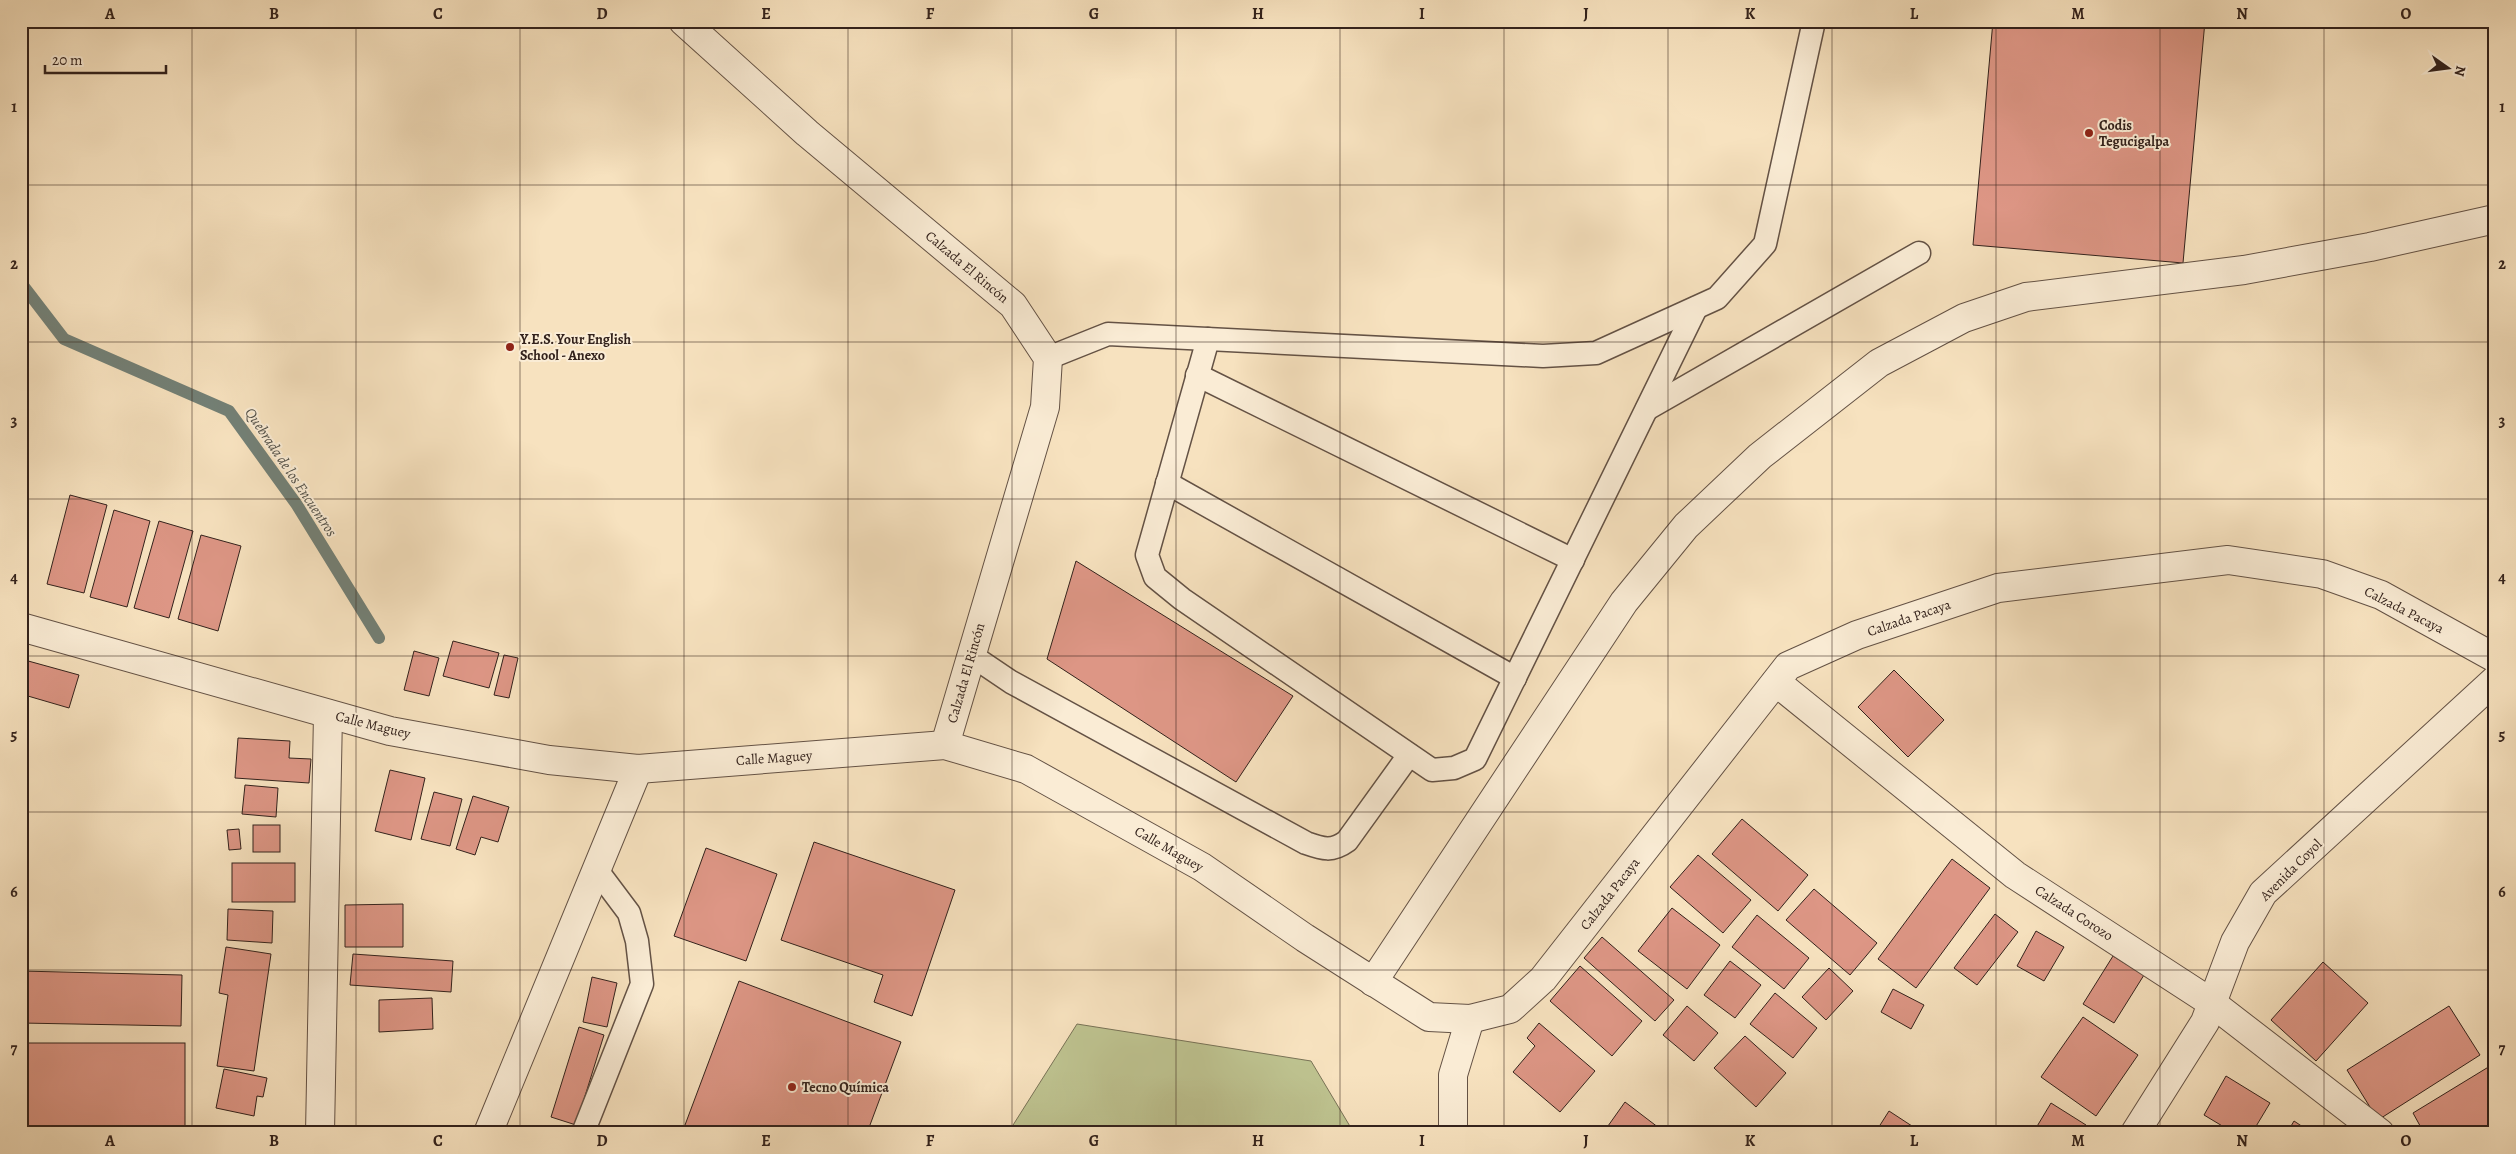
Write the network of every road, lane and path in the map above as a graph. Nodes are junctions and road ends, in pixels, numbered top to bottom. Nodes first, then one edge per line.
1 (683, 21) edge
2 (1814, 21) edge
3 (2495, 219) edge
4 (1919, 253) dead end
5 (1696, 308) junction
6 (1208, 339) junction
7 (1048, 358) junction
8 (1197, 375) junction
9 (1647, 409) junction
10 (1167, 483) junction
11 (1573, 560) junction
12 (21, 627) edge
13 (971, 655) junction
14 (2495, 658) edge
15 (1514, 678) junction
16 (2495, 680) edge
17 (1776, 682) junction
18 (328, 714) junction
19 (945, 746) junction
20 (1409, 755) junction
21 (638, 769) junction
22 (596, 869) junction
23 (1373, 982) junction
24 (2212, 1003) junction
25 (1470, 1019) junction
26 (320, 1133) edge
27 (488, 1133) edge
28 (583, 1133) edge
29 (1453, 1133) edge
30 (2135, 1133) edge
31 (2380, 1133) edge

1 - 7 street, Calzada El Rincón
2 - 5 lane
3 - 23 street
4 - 9 lane
5 - 6 lane
5 - 9 lane
6 - 7 lane
6 - 8 lane
7 - 13 street, Calzada El Rincón
8 - 10 lane
8 - 11 lane
9 - 11 lane
10 - 15 lane
10 - 20 lane
11 - 15 lane
12 - 18 street, Calle Maguey
13 - 19 street, Calzada El Rincón
13 - 20 lane
14 - 17 street, Calzada Pacaya
15 - 20 lane
16 - 24 street, Avenida Coyol
17 - 24 street, Calzada Corozo
17 - 25 street, Calzada Pacaya
18 - 21 street, Calle Maguey
18 - 26 street
19 - 21 street, Calle Maguey
19 - 23 street, Calle Maguey
21 - 22 street
22 - 27 street
22 - 28 lane
23 - 25 street, Calle Maguey
24 - 30 street, Avenida Coyol
24 - 31 street, Calzada Corozo
25 - 29 street

